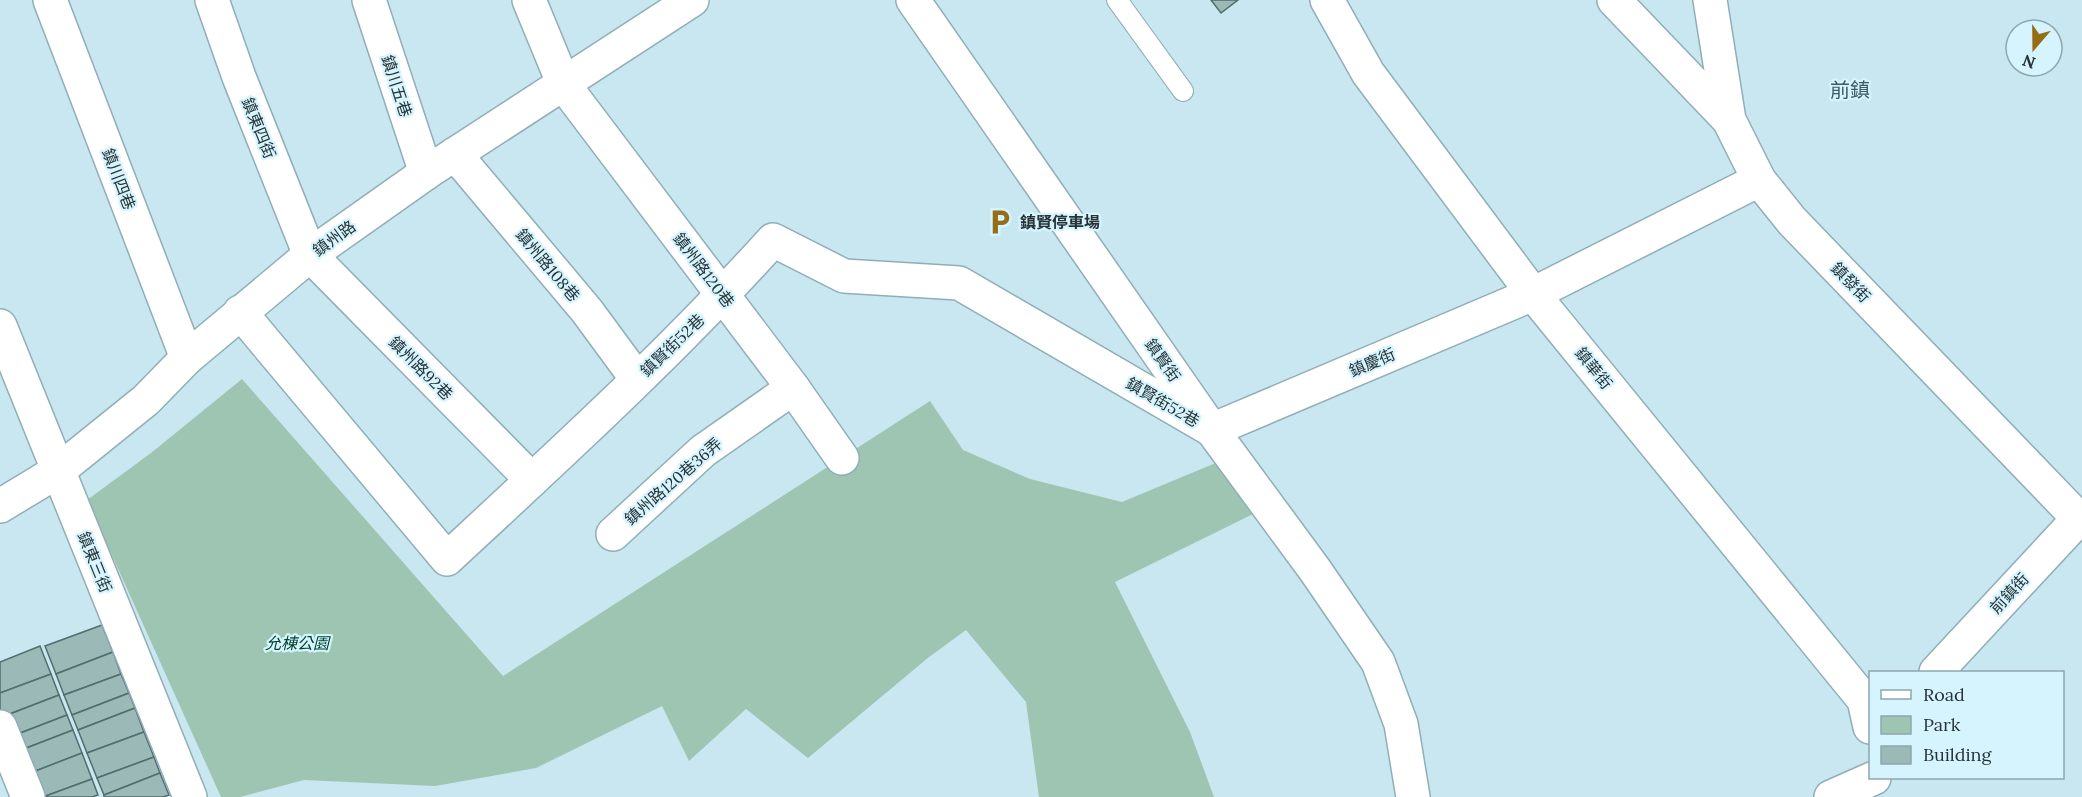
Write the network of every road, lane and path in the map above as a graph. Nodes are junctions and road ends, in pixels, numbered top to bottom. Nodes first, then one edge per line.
1 (50, 0) edge
2 (212, 0) edge
3 (369, 0) edge
4 (529, 0) edge
5 (692, 0) edge
6 (913, 0) edge
7 (1117, 0) edge
8 (1327, 0) edge
9 (1614, 0) edge
10 (1710, 0) edge
11 (564, 85) junction
12 (1183, 91) dead end
13 (1729, 120) junction
14 (455, 154) junction
15 (426, 173) junction
16 (1759, 180) junction
17 (310, 255) junction
18 (1533, 294) junction
19 (723, 295) junction
20 (240, 312) junction
21 (0, 326) edge
22 (187, 358) junction
23 (638, 379) junction
24 (793, 388) junction
25 (1212, 430) junction
26 (842, 458) dead end
27 (58, 471) junction
28 (532, 480) junction
29 (0, 506) edge
30 (2080, 517) edge
31 (613, 534) dead end
32 (1937, 671) edge
33 (1869, 722) edge
34 (0, 727) edge
35 (1870, 779) edge
36 (1882, 779) edge
37 (28, 797) edge
38 (190, 797) edge
39 (1413, 797) edge
40 (1831, 797) edge
41 (1884, 797) edge

1 - 22 street, 鎮川四巷
2 - 17 street, 鎮東四街
3 - 15 street, 鎮川五巷
4 - 11 street, 鎮州路120巷
5 - 11 street, 鎮州路
6 - 25 street, 鎮賢街
7 - 12 lane
8 - 18 street, 鎮華街
9 - 13 street
10 - 13 street, 鎮發街
11 - 14 street, 鎮州路
11 - 19 street, 鎮州路120巷
13 - 16 street, 鎮發街
14 - 15 street, 鎮州路
14 - 23 street, 鎮州路108巷
15 - 17 street, 鎮州路
16 - 18 street, 鎮慶街
16 - 30 street, 鎮發街
17 - 20 street, 鎮州路
17 - 28 street, 鎮州路92巷
18 - 25 street, 鎮慶街
18 - 33 street, 鎮華街
19 - 23 street, 鎮賢街52巷
19 - 24 street, 鎮州路120巷
19 - 25 street, 鎮賢街52巷
20 - 22 street, 鎮州路
20 - 28 street, 鎮賢街52巷
21 - 27 street, 鎮東三街
22 - 27 street, 鎮州路
23 - 28 street, 鎮賢街52巷
24 - 26 street, 鎮州路120巷
24 - 31 street, 鎮州路120巷36弄
25 - 39 street, 鎮賢街
27 - 29 street, 鎮州路
27 - 38 street, 鎮東三街
30 - 32 street, 前鎮街
34 - 37 street
35 - 40 street
36 - 41 street

